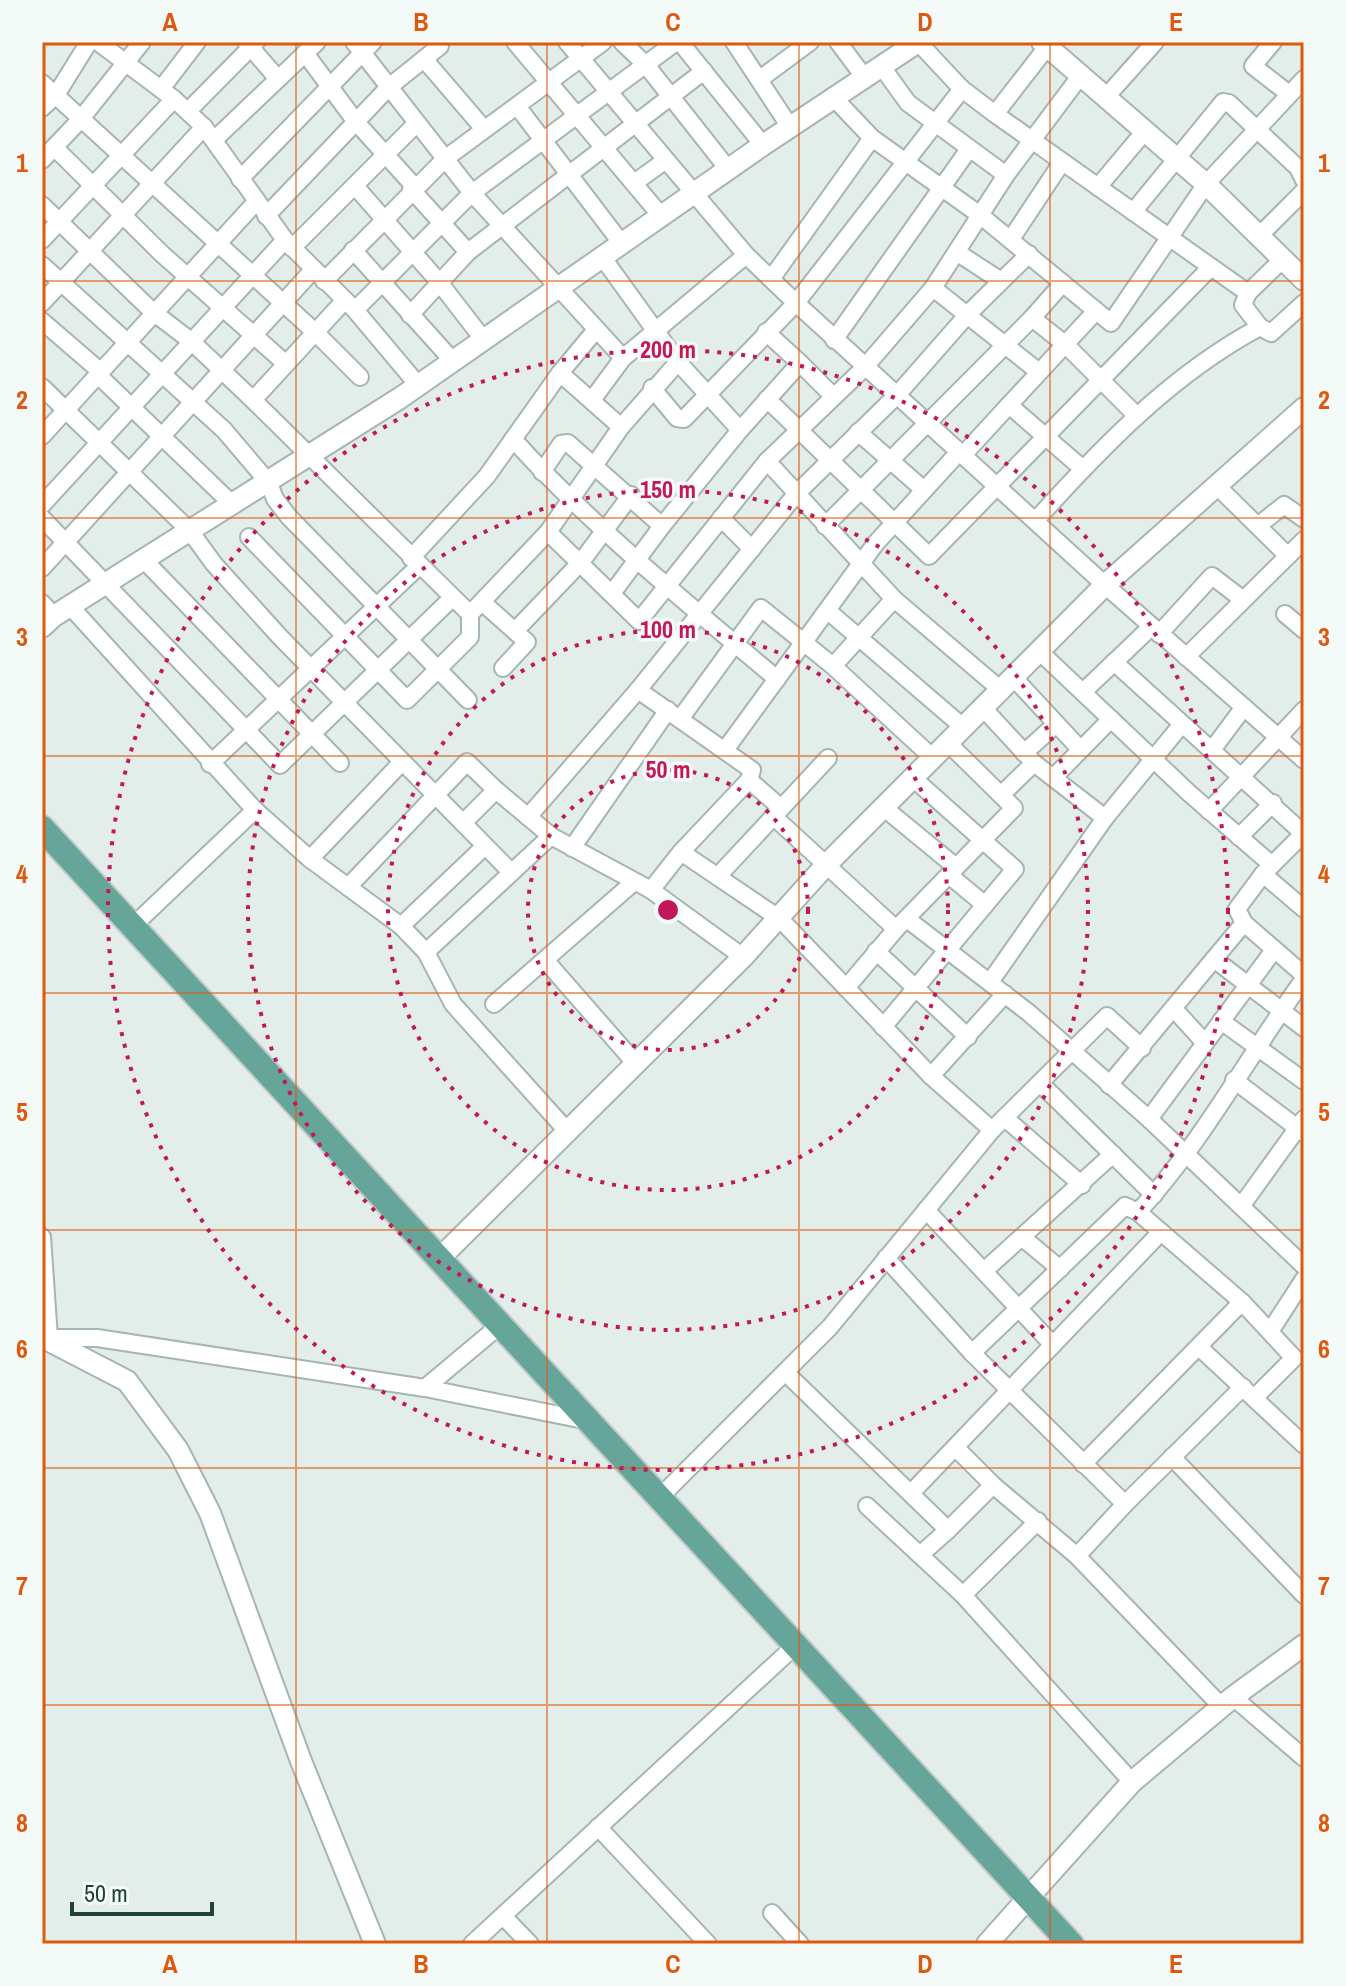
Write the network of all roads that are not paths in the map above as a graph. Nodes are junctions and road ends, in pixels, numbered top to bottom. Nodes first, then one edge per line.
1 (89, 42) edge
2 (98, 42) edge
3 (142, 42) edge
4 (515, 42) edge
5 (567, 42) edge
6 (603, 42) edge
7 (622, 42) edge
8 (678, 42) edge
9 (810, 42) edge
10 (838, 42) edge
11 (1155, 42) edge
12 (1273, 42) edge
13 (194, 43) edge
14 (440, 43) edge
15 (737, 43) edge
16 (251, 44) edge
17 (363, 45) edge
18 (907, 45) edge
19 (1044, 45) edge
20 (311, 47) edge
21 (424, 59) junction
22 (582, 59) junction
23 (126, 62) junction
24 (646, 65) junction
25 (704, 71) junction
26 (874, 72) junction
27 (1081, 75) junction
28 (278, 79) junction
29 (760, 79) junction
30 (1304, 79) edge
31 (548, 82) junction
32 (42, 83) edge
33 (330, 84) junction
34 (389, 87) junction
35 (962, 89) junction
36 (607, 93) junction
37 (167, 94) junction
38 (1289, 94) junction
39 (56, 95) junction
40 (670, 97) junction
41 (1106, 97) junction
42 (835, 99) junction
43 (517, 106) junction
44 (42, 108) edge
45 (188, 111) junction
46 (995, 114) junction
47 (575, 117) junction
48 (80, 120) junction
49 (356, 122) junction
50 (416, 124) junction
51 (635, 124) junction
52 (936, 124) junction
53 (790, 127) junction
54 (484, 129) junction
55 (1145, 131) junction
56 (1258, 131) junction
57 (209, 134) junction
58 (872, 138) junction
59 (540, 140) junction
60 (1032, 141) junction
61 (763, 145) junction
62 (55, 148) junction
63 (605, 148) junction
64 (969, 149) junction
65 (119, 155) junction
66 (385, 155) junction
67 (446, 158) junction
68 (1175, 158) junction
69 (42, 160) edge
70 (666, 160) junction
71 (1062, 162) junction
72 (906, 165) junction
73 (728, 169) junction
74 (1302, 170) edge
75 (1006, 175) junction
76 (571, 176) junction
77 (240, 179) junction
78 (634, 183) junction
79 (94, 184) junction
80 (1206, 184) junction
81 (151, 185) junction
82 (355, 186) junction
83 (1098, 187) junction
84 (412, 188) junction
85 (942, 188) junction
86 (1304, 191) edge
87 (472, 193) junction
88 (694, 194) junction
89 (256, 202) junction
90 (42, 205) edge
91 (1133, 212) junction
92 (121, 214) junction
93 (980, 215) junction
94 (266, 216) junction
95 (662, 217) junction
96 (383, 218) junction
97 (59, 222) junction
98 (441, 222) junction
99 (500, 226) junction
100 (1258, 237) junction
101 (1011, 239) junction
102 (1167, 239) junction
103 (42, 240) edge
104 (216, 243) junction
105 (289, 244) junction
106 (622, 244) junction
107 (353, 250) junction
108 (412, 251) junction
109 (91, 252) junction
110 (468, 252) junction
111 (958, 253) junction
112 (1029, 254) junction
113 (746, 255) junction
114 (603, 258) junction
115 (1282, 260) junction
116 (42, 265) edge
117 (1211, 267) junction
118 (187, 274) junction
119 (251, 275) junction
120 (319, 275) junction
121 (771, 279) junction
122 (1304, 280) edge
123 (62, 281) junction
124 (1001, 281) junction
125 (382, 282) junction
126 (439, 282) junction
127 (1063, 283) junction
128 (559, 288) junction
129 (933, 288) junction
130 (1248, 293) junction
131 (42, 303) edge
132 (796, 303) junction
133 (1304, 303) edge
134 (282, 304) junction
135 (350, 305) junction
136 (222, 306) junction
137 (1096, 311) junction
138 (153, 312) junction
139 (969, 313) junction
140 (410, 315) junction
141 (1032, 318) junction
142 (42, 321) edge
143 (1260, 327) junction
144 (595, 331) junction
145 (656, 331) junction
146 (315, 332) junction
147 (766, 332) junction
148 (254, 335) junction
149 (483, 339) junction
150 (126, 340) junction
151 (834, 340) junction
152 (191, 341) junction
153 (1066, 345) junction
154 (1006, 346) junction
155 (623, 358) junction
156 (452, 360) junction
157 (678, 362) junction
158 (285, 363) junction
159 (800, 363) junction
160 (864, 368) junction
161 (223, 371) junction
162 (1039, 372) junction
163 (99, 373) junction
164 (560, 373) junction
165 (162, 375) junction
166 (360, 377) dead end
167 (1100, 379) junction
168 (418, 385) junction
169 (42, 387) edge
170 (652, 388) junction
171 (897, 395) junction
172 (706, 396) junction
173 (833, 396) junction
174 (767, 399) junction
175 (253, 400) junction
176 (592, 400) junction
177 (193, 404) junction
178 (1009, 405) junction
179 (1304, 408) edge
180 (131, 409) junction
181 (66, 410) junction
182 (1137, 416) junction
183 (929, 423) junction
184 (621, 427) junction
185 (800, 427) junction
186 (740, 430) junction
187 (858, 432) junction
188 (1046, 435) junction
189 (42, 436) edge
190 (161, 439) junction
191 (513, 439) junction
192 (100, 444) junction
193 (961, 454) junction
194 (310, 456) junction
195 (829, 459) junction
196 (767, 461) junction
197 (889, 461) junction
198 (595, 464) junction
199 (1083, 469) junction
200 (542, 472) junction
201 (132, 473) junction
202 (269, 483) junction
203 (996, 485) junction
204 (1216, 485) junction
205 (924, 490) junction
206 (859, 492) junction
207 (796, 494) junction
208 (631, 495) junction
209 (571, 497) junction
210 (232, 504) junction
211 (42, 505) edge
212 (42, 518) edge
213 (721, 518) junction
214 (1304, 519) edge
215 (1036, 520) junction
216 (893, 524) junction
217 (1259, 525) junction
218 (662, 526) junction
219 (825, 526) junction
220 (606, 528) junction
221 (190, 531) junction
222 (548, 532) junction
223 (249, 537) dead end
224 (1304, 540) edge
225 (67, 544) junction
226 (752, 549) junction
227 (1288, 556) junction
228 (640, 560) junction
229 (145, 561) junction
230 (415, 562) junction
231 (581, 562) junction
232 (862, 564) junction
233 (42, 568) edge
234 (109, 584) junction
235 (1105, 585) junction
236 (667, 589) junction
237 (613, 592) junction
238 (452, 598) junction
239 (894, 599) junction
240 (1242, 599) junction
241 (376, 606) junction
242 (476, 608) junction
243 (828, 611) junction
244 (52, 613) edge
245 (698, 613) junction
246 (1285, 614) dead end
247 (1155, 630) junction
248 (1304, 630) edge
249 (515, 631) junction
250 (344, 637) junction
251 (860, 638) junction
252 (409, 640) junction
253 (733, 643) junction
254 (805, 643) junction
255 (1039, 651) junction
256 (1186, 657) junction
257 (1114, 662) junction
258 (833, 666) junction
259 (310, 668) junction
260 (503, 668) dead end
261 (438, 669) junction
262 (377, 670) junction
263 (777, 679) junction
264 (1007, 684) junction
265 (638, 690) junction
266 (1084, 691) junction
267 (468, 700) dead end
268 (277, 701) junction
269 (344, 703) junction
270 (1244, 707) junction
271 (983, 708) junction
272 (1304, 710) edge
273 (674, 714) junction
274 (1111, 719) junction
275 (1182, 724) junction
276 (1055, 725) junction
277 (963, 727) junction
278 (245, 731) junction
279 (312, 734) junction
280 (1279, 738) junction
281 (948, 743) junction
282 (1079, 748) junction
283 (725, 750) junction
284 (1212, 750) junction
285 (1152, 757) junction
286 (828, 758) dead end
287 (933, 758) junction
288 (1029, 758) junction
289 (1304, 760) edge
290 (340, 763) dead end
291 (401, 763) junction
292 (210, 764) junction
293 (1054, 777) junction
294 (1242, 777) junction
295 (913, 778) junction
296 (749, 780) junction
297 (496, 790) junction
298 (433, 794) junction
299 (1001, 795) junction
300 (1273, 803) junction
301 (883, 807) junction
302 (255, 810) junction
303 (1209, 811) junction
304 (776, 812) junction
305 (528, 817) junction
306 (1105, 818) junction
307 (463, 823) junction
308 (42, 828) edge
309 (1304, 833) edge
310 (551, 836) junction
311 (1239, 837) junction
312 (984, 839) junction
313 (485, 846) junction
314 (572, 848) junction
315 (681, 852) junction
316 (310, 859) junction
317 (826, 865) junction
318 (1267, 870) junction
319 (952, 871) junction
320 (511, 872) junction
321 (718, 876) junction
322 (634, 882) junction
323 (348, 887) junction
324 (651, 890) junction
325 (985, 905) junction
326 (1304, 909) edge
327 (780, 919) junction
328 (1244, 923) junction
329 (901, 924) junction
330 (134, 925) junction
331 (401, 926) junction
332 (1274, 950) junction
333 (876, 951) junction
334 (948, 951) junction
335 (426, 952) junction
336 (743, 957) junction
337 (1214, 959) junction
338 (546, 961) junction
339 (1304, 977) edge
340 (990, 982) junction
341 (1247, 986) junction
342 (846, 988) junction
343 (915, 989) junction
344 (1005, 994) junction
345 (494, 1004) dead end
346 (1174, 1009) junction
347 (1280, 1011) junction
348 (1221, 1021) junction
349 (883, 1027) junction
350 (1304, 1028) edge
351 (968, 1037) junction
352 (1205, 1043) junction
353 (1257, 1045) junction
354 (1142, 1048) junction
355 (1071, 1051) junction
356 (636, 1064) junction
357 (931, 1076) junction
358 (1234, 1080) junction
359 (1304, 1081) edge
360 (1040, 1083) junction
361 (1109, 1085) junction
362 (1005, 1118) junction
363 (1149, 1119) junction
364 (1302, 1127) edge
365 (992, 1130) junction
366 (568, 1132) junction
367 (1113, 1154) junction
368 (1188, 1155) junction
369 (1082, 1185) junction
370 (1154, 1195) junction
371 (1242, 1205) junction
372 (926, 1210) junction
373 (1138, 1212) junction
374 (1161, 1232) junction
375 (42, 1237) edge
376 (1023, 1238) junction
377 (441, 1257) junction
378 (886, 1258) junction
379 (1304, 1266) edge
380 (1060, 1269) junction
381 (984, 1271) junction
382 (1304, 1279) edge
383 (1242, 1302) junction
384 (1019, 1308) junction
385 (499, 1326) junction
386 (1271, 1330) junction
387 (45, 1337) edge
388 (1053, 1345) junction
389 (1200, 1348) junction
390 (972, 1353) junction
391 (786, 1373) junction
392 (425, 1388) junction
393 (1008, 1389) junction
394 (1249, 1392) junction
395 (589, 1421) junction
396 (1304, 1445) edge
397 (956, 1448) junction
398 (1172, 1457) junction
399 (1083, 1464) junction
400 (993, 1485) junction
401 (912, 1492) junction
402 (660, 1497) junction
403 (1125, 1504) junction
404 (867, 1506) dead end
405 (1038, 1521) junction
406 (948, 1530) junction
407 (921, 1554) junction
408 (1077, 1556) junction
409 (963, 1595) junction
410 (1304, 1595) edge
411 (797, 1644) junction
412 (1304, 1645) edge
413 (1227, 1701) junction
414 (1304, 1758) edge
415 (1132, 1782) junction
416 (598, 1827) junction
417 (1028, 1897) junction
418 (772, 1913) dead end
419 (503, 1916) junction
420 (375, 1944) edge
421 (472, 1944) edge
422 (530, 1944) edge
423 (708, 1944) edge
424 (800, 1944) edge
425 (987, 1944) edge
426 (1071, 1944) edge

1 - 39 street
2 - 23 street
3 - 23 street
4 - 31 street
5 - 22 street
6 - 22 street
7 - 24 street
8 - 24 street
8 - 25 street
9 - 29 street
10 - 26 street
11 - 41 street
12 - 38 street
13 - 37 street
14 - 21 street
15 - 29 street
16 - 28 street
16 - 45 street
17 - 33 street
17 - 34 street
18 - 26 street
18 - 35 street
19 - 27 street
19 - 46 street
20 - 28 street
20 - 33 street
21 - 34 street
21 - 54 street
22 - 31 street
22 - 36 street
23 - 37 street
23 - 48 street
24 - 36 street
24 - 40 street
25 - 40 street
25 - 61 street
26 - 42 street
26 - 52 street
27 - 41 street
27 - 60 street
28 - 57 street
29 - 53 street
30 - 38 street
31 - 43 street
31 - 47 street
32 - 39 street
33 - 49 street
33 - 77 street
34 - 49 street
34 - 50 street
35 - 46 street
35 - 52 street
36 - 47 street
36 - 51 street
37 - 45 street
37 - 65 street
38 - 56 street
39 - 44 street
39 - 48 street
40 - 51 street
40 - 73 street
41 - 55 street
42 - 53 street
42 - 58 street
43 - 54 street
43 - 59 street
45 - 57 street
46 - 60 street
47 - 59 street
47 - 63 street
48 - 62 street
48 - 65 street
49 - 66 street
49 - 94 street
50 - 66 street
50 - 67 street
51 - 63 street
51 - 70 street
52 - 64 street
52 - 72 street
53 - 61 street
54 - 67 street
55 - 68 street
55 - 83 street
56 - 68 street
56 - 74 street
56 - 80 street
57 - 77 street
57 - 81 street
58 - 72 street
58 - 121 street
59 - 76 street
59 - 87 street
60 - 71 street
60 - 75 street
61 - 73 street
62 - 69 street
62 - 79 street
63 - 76 street
63 - 78 street
64 - 75 street
64 - 85 street
65 - 79 street
65 - 81 street
66 - 82 street
66 - 84 street
67 - 84 street
67 - 87 street
68 - 80 street
68 - 91 street
70 - 78 street
70 - 88 street
71 - 83 street
71 - 101 street
72 - 85 street
72 - 132 street
73 - 88 street
75 - 93 street
76 - 99 street
76 - 106 street
77 - 89 street
78 - 95 street
79 - 92 street
79 - 97 street
80 - 100 street
80 - 102 street
81 - 92 street
81 - 104 street
82 - 96 street
82 - 105 street
83 - 91 street
84 - 96 street
84 - 98 street
85 - 93 street
85 - 151 street
86 - 100 street
87 - 98 street
87 - 99 street
88 - 95 street
88 - 113 street
89 - 94 street
89 - 104 street
90 - 97 street
91 - 102 street
92 - 109 street
92 - 118 street
93 - 101 street
93 - 111 street
94 - 105 street
95 - 106 street
96 - 107 street
96 - 108 street
97 - 103 street
97 - 109 street
98 - 108 street
98 - 110 street
99 - 110 street
99 - 128 street
100 - 115 street
101 - 112 street
102 - 117 street
102 - 137 street
104 - 118 street
104 - 119 street
105 - 119 street
105 - 120 street
106 - 114 street
107 - 120 street
107 - 125 street
108 - 125 street
108 - 126 street
109 - 123 street
109 - 138 street
110 - 126 street
111 - 124 street
111 - 129 street
112 - 124 street
112 - 127 street
113 - 121 street
113 - 145 street
114 - 128 street
114 - 145 street
115 - 122 street
115 - 130 street
116 - 123 street
117 - 130 street
117 - 167 street
118 - 136 street
118 - 138 street
119 - 134 street
119 - 136 street
120 - 134 street
120 - 135 street
121 - 132 street
123 - 131 street
123 - 150 street
124 - 139 street
125 - 135 street
125 - 140 street
126 - 140 street
126 - 149 street
127 - 137 street
127 - 141 street
128 - 144 street
128 - 149 street
129 - 139 street
129 - 160 street
130 - 143 street
132 - 147 street
132 - 151 street
133 - 143 street
134 - 146 street
134 - 148 street
135 - 146 street
135 - 168 street
136 - 148 street
136 - 152 street
137 - 153 street
138 - 150 street
138 - 152 street
139 - 154 street
139 - 171 street
140 - 156 street
141 - 153 street
141 - 154 street
142 - 163 street
143 - 182 street
144 - 155 street
144 - 164 street
145 - 155 street
145 - 157 street
146 - 158 street
146 - 166 street
147 - 159 street
147 - 172 street
148 - 158 street
148 - 161 street
149 - 156 street
150 - 163 street
150 - 165 street
151 - 160 street
152 - 161 street
152 - 165 street
153 - 162 street
153 - 167 street
154 - 162 street
154 - 183 street
155 - 176 street
156 - 168 street
157 - 170 street
157 - 172 street
158 - 175 street
159 - 173 street
159 - 174 street
160 - 171 street
160 - 173 street
161 - 175 street
161 - 177 street
162 - 178 street
163 - 180 street
163 - 181 street
164 - 176 street
164 - 191 street
165 - 177 street
165 - 180 street
167 - 182 street
167 - 188 street
168 - 194 street
169 - 181 street
170 - 172 street
170 - 184 street
171 - 183 street
171 - 187 street
172 - 186 street
173 - 185 street
174 - 185 street
174 - 186 street
175 - 194 street
176 - 184 street
177 - 190 street
177 - 202 street
178 - 188 street
178 - 193 street
179 - 204 street
180 - 190 street
180 - 192 street
181 - 189 street
181 - 192 street
182 - 199 street
183 - 193 street
183 - 197 street
184 - 198 street
185 - 195 street
185 - 196 street
186 - 218 street
187 - 195 street
187 - 197 street
188 - 199 street
188 - 203 street
190 - 201 street
190 - 210 street
191 - 200 street
191 - 230 street
192 - 201 street
192 - 211 street
193 - 203 street
193 - 205 street
194 - 202 street
194 - 230 street
195 - 206 street
195 - 207 street
196 - 207 street
196 - 213 street
197 - 205 street
197 - 206 street
198 - 200 street
198 - 208 street
198 - 209 street
199 - 215 street
200 - 209 street
201 - 221 street
201 - 225 street
202 - 210 street
202 - 241 street
203 - 215 street
203 - 216 street
204 - 217 street
204 - 235 street
205 - 216 street
206 - 216 street
206 - 219 street
207 - 219 street
207 - 226 street
208 - 218 street
208 - 220 street
209 - 220 street
209 - 222 street
210 - 221 street
212 - 225 street
213 - 226 street
213 - 236 street
214 - 217 street
215 - 235 street
216 - 232 street
217 - 227 street
218 - 228 street
219 - 232 street
220 - 228 street
220 - 231 street
221 - 229 street
221 - 259 street
222 - 231 street
222 - 242 street
223 - 250 street
224 - 227 street
225 - 233 street
225 - 234 street
226 - 245 street
227 - 240 street
228 - 236 street
228 - 237 street
229 - 234 street
229 - 268 street
230 - 238 street
230 - 241 street
231 - 237 street
231 - 249 street
232 - 239 street
232 - 243 street
234 - 244 street
234 - 278 street
235 - 247 street
235 - 255 street
236 - 237 street
236 - 245 street
238 - 242 street
238 - 252 street
239 - 251 street
239 - 264 street
240 - 247 street
240 - 256 street
241 - 250 street
241 - 252 street
242 - 249 street
242 - 261 street
243 - 251 street
243 - 254 street
244 - 292 street
245 - 253 street
245 - 265 street
246 - 248 street
247 - 256 street
247 - 257 street
249 - 260 street
250 - 259 street
250 - 262 street
251 - 258 street
251 - 277 street
252 - 261 street
252 - 262 street
253 - 254 street
253 - 263 street
253 - 273 street
254 - 258 street
254 - 263 street
255 - 264 street
255 - 266 street
256 - 270 street
257 - 266 street
257 - 275 street
258 - 287 street
259 - 268 street
259 - 269 street
261 - 262 street
261 - 267 street
262 - 269 street
263 - 283 street
264 - 271 street
264 - 276 street
265 - 273 street
265 - 305 street
266 - 274 street
268 - 278 street
268 - 279 street
269 - 279 street
269 - 291 street
270 - 280 street
270 - 284 street
271 - 277 street
271 - 288 street
272 - 280 street
273 - 283 street
273 - 314 street
274 - 282 street
274 - 285 street
275 - 284 street
275 - 285 street
276 - 282 street
276 - 288 street
277 - 281 street
278 - 279 street
278 - 292 street
279 - 290 street
280 - 289 street
280 - 294 street
281 - 287 street
281 - 299 street
282 - 293 street
283 - 296 street
284 - 294 street
285 - 303 street
285 - 306 street
286 - 304 street
287 - 295 street
288 - 293 street
288 - 299 street
291 - 298 street
291 - 316 street
292 - 302 street
293 - 306 street
294 - 300 street
294 - 303 street
295 - 301 street
295 - 312 street
296 - 304 street
296 - 315 street
297 - 298 street
297 - 305 street
297 - 307 street
298 - 307 street
298 - 323 street
299 - 312 street
300 - 309 street
300 - 311 street
301 - 317 street
301 - 319 street
302 - 316 street
302 - 330 street
303 - 311 street
304 - 317 street
304 - 321 street
305 - 310 street
306 - 340 street
307 - 313 street
308 - 330 main road
309 - 318 street
310 - 314 street
310 - 320 street
311 - 318 street
312 - 319 street
312 - 325 street
313 - 320 street
313 - 331 street
314 - 322 street
315 - 321 street
315 - 324 street
316 - 323 street
317 - 327 street
317 - 329 street
318 - 326 street
318 - 328 street
319 - 325 street
319 - 329 street
320 - 335 street
321 - 327 street
322 - 324 street
322 - 338 street
323 - 331 street
324 - 336 street
325 - 334 street
327 - 336 street
327 - 342 street
328 - 332 street
328 - 337 street
329 - 333 street
329 - 334 street
330 - 377 main road
331 - 335 street
332 - 339 street
332 - 341 street
333 - 342 street
333 - 343 street
334 - 340 street
334 - 343 street
335 - 366 street
336 - 356 street
337 - 341 street
337 - 346 street
338 - 345 street
338 - 356 street
339 - 347 street
340 - 344 street
341 - 347 street
341 - 348 street
342 - 349 street
343 - 349 street
343 - 351 street
344 - 351 street
344 - 355 street
346 - 352 street
346 - 354 street
347 - 350 street
347 - 353 street
348 - 352 street
348 - 353 street
349 - 357 street
351 - 357 street
352 - 363 street
353 - 358 street
353 - 359 street
354 - 355 street
354 - 361 street
355 - 360 street
355 - 361 street
356 - 366 street
357 - 365 street
358 - 364 street
358 - 368 street
360 - 362 street
360 - 367 street
361 - 363 street
362 - 365 street
362 - 369 street
363 - 368 street
364 - 371 street
365 - 372 street
366 - 377 street
367 - 369 street
367 - 370 street
368 - 370 street
368 - 371 street
369 - 376 street
370 - 373 street
371 - 379 street
372 - 378 street
372 - 381 street
373 - 374 street
373 - 380 street
374 - 383 street
374 - 388 street
375 - 387 street
376 - 380 street
376 - 381 street
377 - 385 main road
378 - 390 street
378 - 391 street
380 - 384 street
381 - 384 street
382 - 386 street
383 - 386 street
383 - 389 street
384 - 388 street
384 - 390 street
385 - 392 street
385 - 395 main road
386 - 394 street
387 - 392 street
387 - 420 street
388 - 393 street
389 - 394 street
389 - 399 street
390 - 393 street
391 - 401 street
391 - 402 street
392 - 395 street
393 - 397 street
393 - 399 street
394 - 396 street
394 - 398 street
395 - 402 main road
397 - 400 street
397 - 401 street
398 - 403 street
398 - 410 street
399 - 403 street
400 - 405 street
400 - 406 street
401 - 406 street
402 - 411 main road
403 - 408 street
404 - 407 street
405 - 408 street
405 - 409 street
406 - 407 street
407 - 409 street
408 - 413 street
409 - 415 street
411 - 416 street
411 - 417 main road
412 - 413 street
413 - 414 street
413 - 415 street
415 - 417 street
416 - 419 street
416 - 423 street
417 - 425 street
417 - 426 main road
418 - 424 street
419 - 421 street
419 - 422 street

